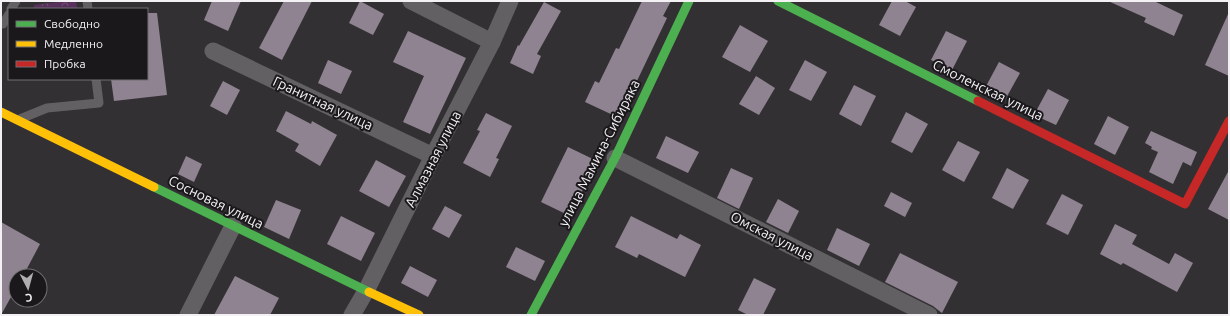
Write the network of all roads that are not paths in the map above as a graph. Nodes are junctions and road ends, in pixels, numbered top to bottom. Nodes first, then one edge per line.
1 (411, 1) edge
2 (510, 1) edge
3 (689, 1) edge
4 (778, 1) edge
5 (8, 16) edge
6 (1, 24) edge
7 (492, 42) junction
8 (213, 51) dead end
9 (96, 80) edge
10 (1, 112) edge
11 (17, 120) junction
12 (1229, 121) edge
13 (434, 156) junction
14 (615, 158) junction
15 (233, 226) junction
16 (366, 291) junction
17 (188, 315) edge
18 (352, 315) edge
19 (419, 315) edge
20 (531, 315) edge
21 (929, 315) edge

1 - 7 street
2 - 7 street, Алмазная улица
3 - 14 street, улица Мамина-Сибиряка
4 - 12 street, Смоленская улица
5 - 6 lane
7 - 13 street, Алмазная улица
8 - 13 street, Гранитная улица
9 - 11 lane
10 - 11 street, Сосновая улица
11 - 15 street, Сосновая улица
13 - 16 street, Алмазная улица
14 - 20 street, улица Мамина-Сибиряка
14 - 21 street, Омская улица
15 - 16 street, Сосновая улица
15 - 17 street
16 - 18 street, Алмазная улица
16 - 19 street, Сосновая улица

